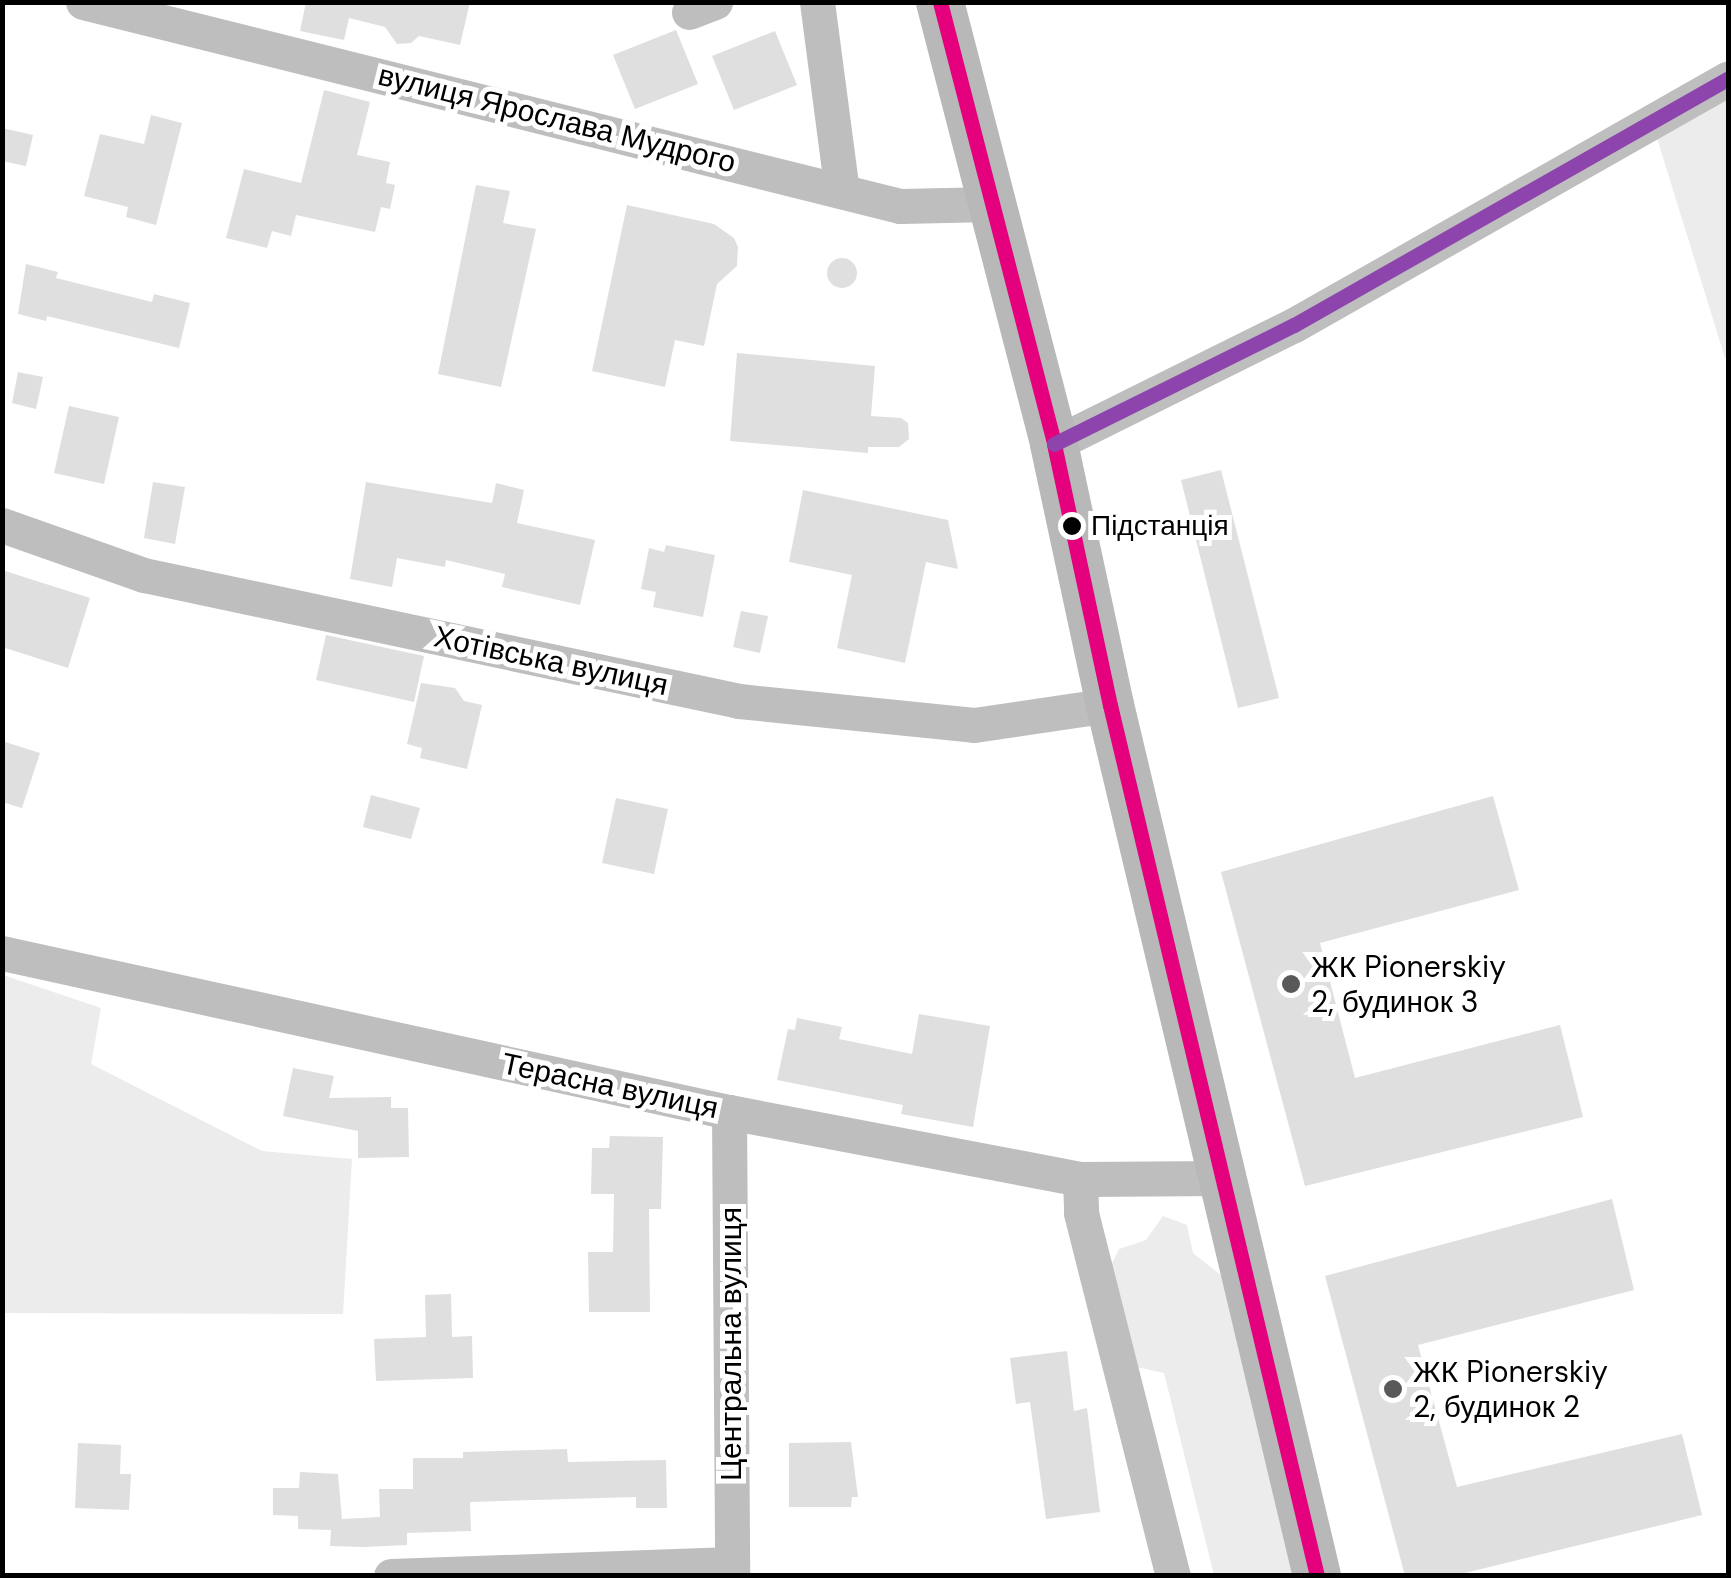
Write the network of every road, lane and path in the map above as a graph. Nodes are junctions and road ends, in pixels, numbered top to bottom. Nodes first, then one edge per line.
1 (83, 2) edge
2 (816, 2) edge
3 (940, 2) edge
4 (136, 8) edge
5 (1728, 78) edge
6 (842, 191) junction
7 (992, 204) junction
8 (1054, 444) junction
9 (2, 525) edge
10 (1110, 705) junction
11 (2, 953) edge
12 (729, 1112) junction
13 (1222, 1178) junction
14 (1080, 1179) junction
15 (732, 1570) edge
16 (391, 1576) edge
17 (1173, 1576) edge
18 (1316, 1576) edge

1 - 4 street, вулиця Ярослава Мудрого
2 - 6 street
3 - 7 street
4 - 6 street, вулиця Ярослава Мудрого
5 - 8 street
6 - 7 street, вулиця Ярослава Мудрого
7 - 8 street
8 - 10 street
9 - 10 street, Хотівська вулиця
10 - 13 street
11 - 12 street, Терасна вулиця
12 - 14 street, Терасна вулиця
12 - 15 street, Центральна вулиця
13 - 14 street, Терасна вулиця
13 - 18 street
14 - 17 street
15 - 16 street

